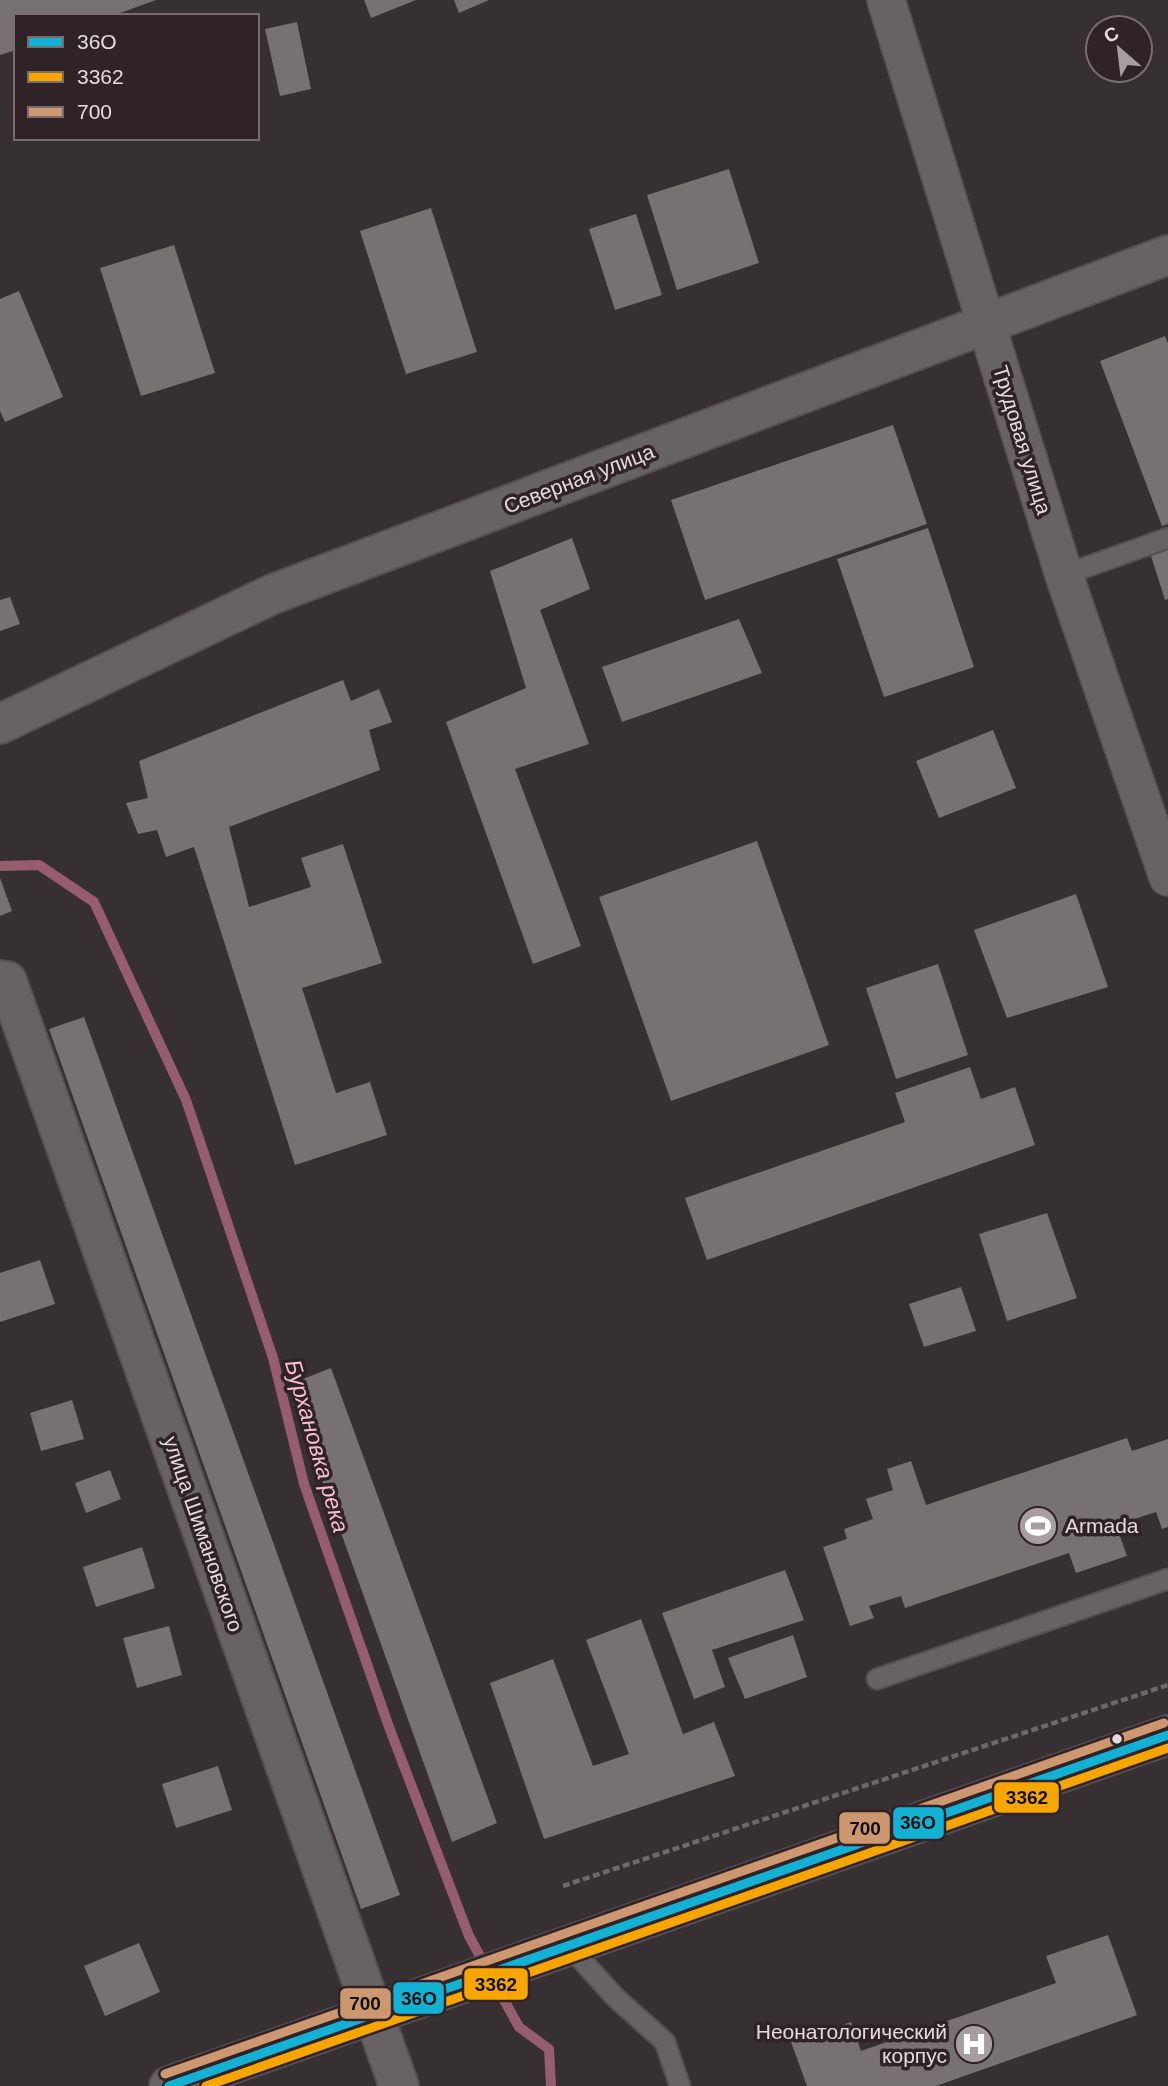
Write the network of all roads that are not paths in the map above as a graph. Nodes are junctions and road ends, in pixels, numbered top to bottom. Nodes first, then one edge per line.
1 (886, 0) edge
2 (1168, 256) edge
3 (986, 324) junction
4 (1168, 538) edge
5 (1064, 575) junction
6 (0, 724) edge
7 (1168, 877) edge
8 (4, 981) edge
9 (1168, 1579) edge
10 (877, 1679) dead end
11 (1168, 1735) edge
12 (568, 1945) junction
13 (373, 2013) junction
14 (169, 2086) edge
15 (398, 2086) edge
16 (680, 2086) edge

1 - 3 street, Трудовая улица
2 - 3 street, Северная улица
3 - 5 street, Трудовая улица
3 - 6 street, Северная улица
4 - 5 lane
5 - 7 street, Трудовая улица
8 - 13 street, улица Шимановского
9 - 10 lane
11 - 12 street
12 - 13 street
12 - 16 lane
13 - 14 street
13 - 15 street, улица Шимановского

